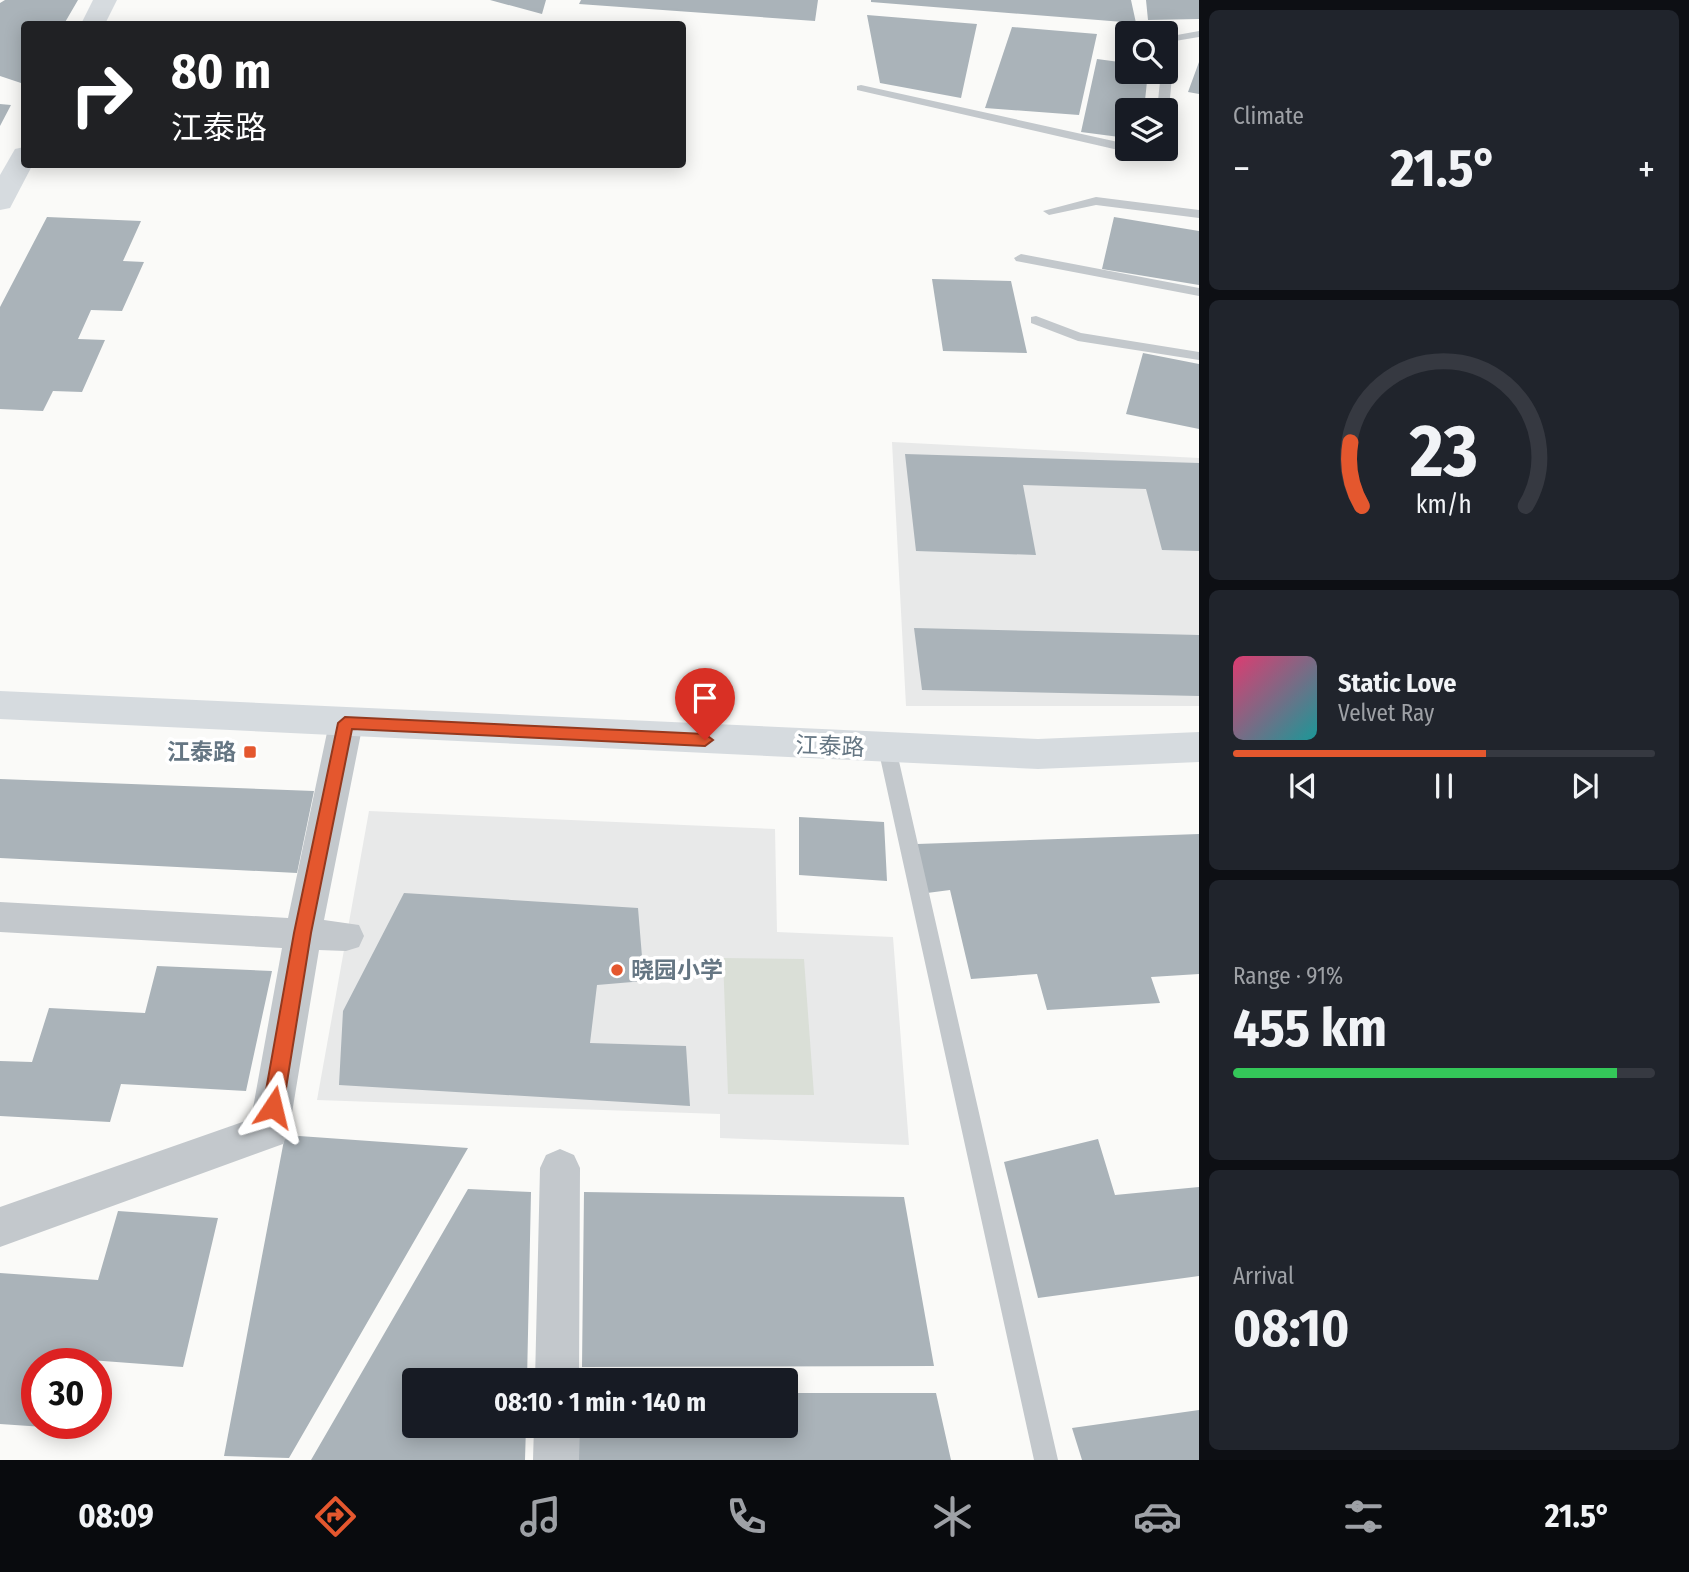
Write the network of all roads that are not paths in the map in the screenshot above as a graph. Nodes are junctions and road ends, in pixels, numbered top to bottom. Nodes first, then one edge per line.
1 (105, 0) edge
2 (94, 21) edge
3 (1199, 34) edge
4 (861, 88) dead end
5 (1164, 98) edge
6 (1115, 145) edge
7 (21, 161) edge
8 (0, 202) edge
9 (1049, 211) dead end
10 (1199, 215) edge
11 (1021, 258) dead end
12 (1199, 292) edge
13 (1036, 320) dead end
14 (1199, 356) edge
15 (0, 705) edge
16 (345, 723) junction
17 (1199, 747) edge
18 (887, 748) junction
19 (0, 917) edge
20 (303, 933) junction
21 (346, 936) dead end
22 (560, 1168) dead end
23 (0, 1227) edge
24 (557, 1368) edge
25 (557, 1438) edge
26 (556, 1460) edge
27 (1046, 1460) edge

1 - 2 street
3 - 5 lane
4 - 6 lane
7 - 8 street
9 - 10 lane
11 - 12 lane
13 - 14 lane
15 - 16 street, 江泰路
16 - 18 street, 江泰路
16 - 20 street
17 - 18 street, 江泰路
18 - 27 lane
19 - 20 street
20 - 21 street
20 - 23 street
22 - 24 street
25 - 26 street

